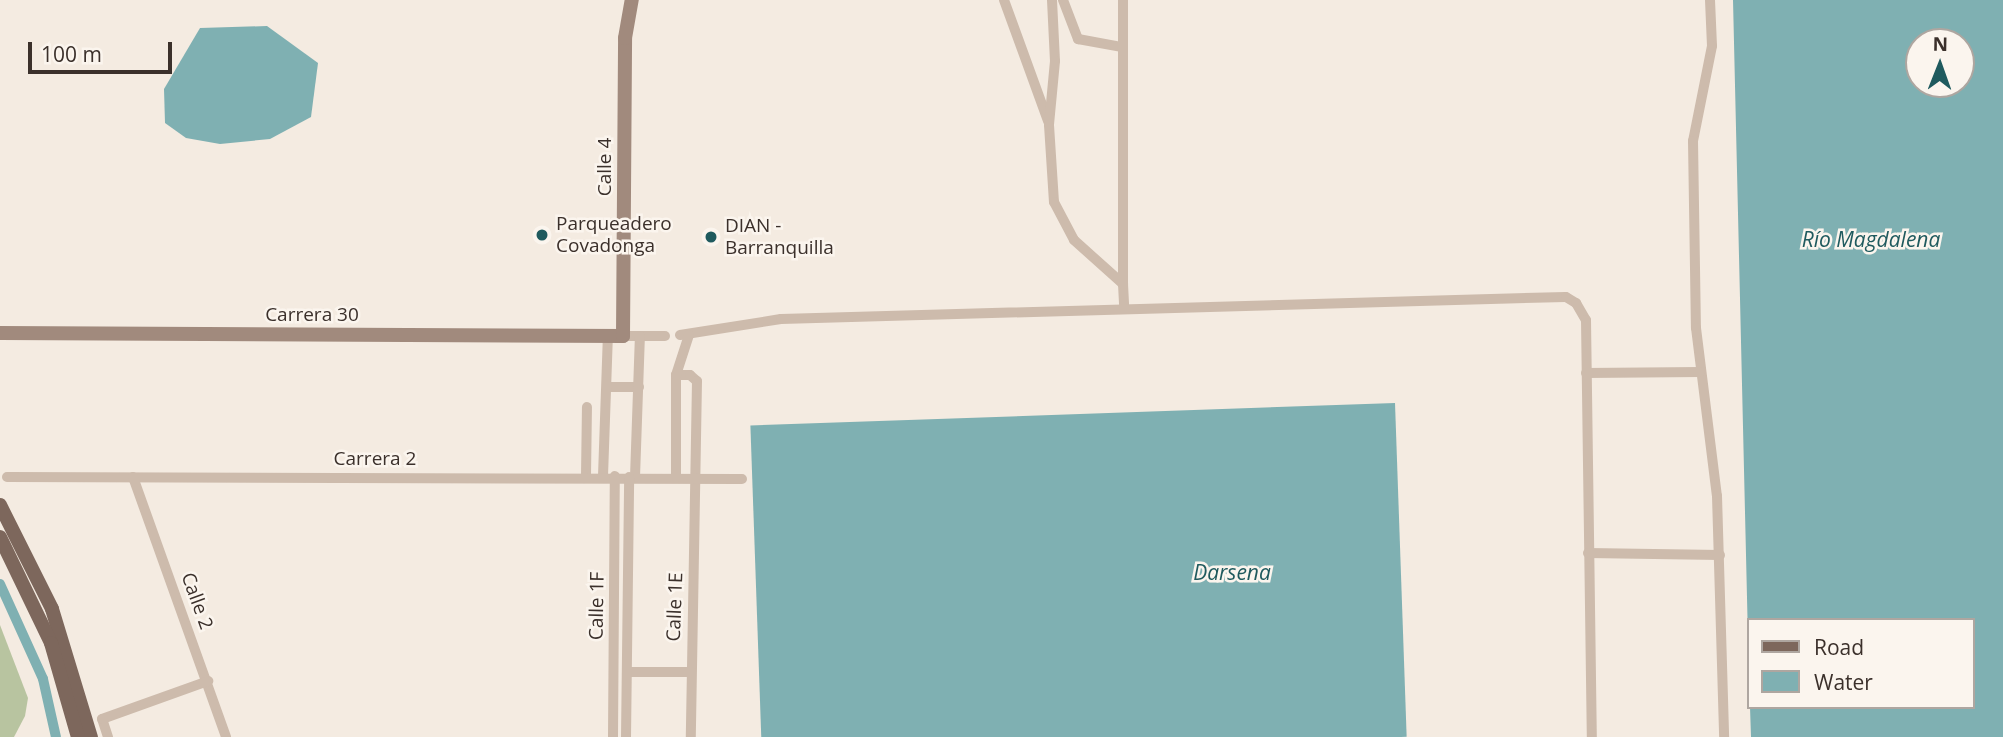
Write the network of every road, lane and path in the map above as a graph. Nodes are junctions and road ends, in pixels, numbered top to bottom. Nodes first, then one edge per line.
1 (632, 0) edge
2 (1004, 0) edge
3 (1052, 0) edge
4 (1063, 0) edge
5 (1123, 0) edge
6 (1710, 0) edge
7 (1122, 47) junction
8 (1049, 125) junction
9 (1123, 284) junction
10 (1124, 306) junction
11 (0, 332) edge
12 (616, 336) junction
13 (640, 336) junction
14 (666, 336) dead end
15 (1700, 372) junction
16 (1586, 373) junction
17 (676, 375) junction
18 (607, 387) junction
19 (639, 387) junction
20 (587, 407) dead end
21 (586, 476) junction
22 (603, 476) junction
23 (615, 476) junction
24 (7, 477) dead end
25 (134, 477) junction
26 (632, 477) junction
27 (676, 477) junction
28 (697, 478) junction
29 (742, 479) dead end
30 (0, 505) edge
31 (0, 537) edge
32 (1588, 553) junction
33 (1720, 555) junction
34 (627, 672) junction
35 (691, 672) junction
36 (208, 681) junction
37 (613, 693) junction
38 (627, 693) junction
39 (88, 719) junction
40 (78, 737) edge
41 (91, 737) edge
42 (108, 737) edge
43 (226, 737) edge
44 (613, 737) edge
45 (626, 737) edge
46 (691, 737) edge
47 (1592, 737) edge
48 (1724, 737) edge

1 - 12 street, Calle 4
2 - 8 street
3 - 8 street
4 - 7 street
5 - 7 street
6 - 15 street
7 - 9 street
8 - 9 street
9 - 10 street
10 - 16 street
10 - 17 street
11 - 12 street, Carrera 30
12 - 13 street
12 - 18 street
13 - 14 street
13 - 19 street, Calle 1F
15 - 16 street
15 - 33 street
16 - 32 street
17 - 27 street
17 - 28 street, Calle 1E
18 - 19 street
18 - 22 street
19 - 26 street, Calle 1F
20 - 21 street
21 - 22 street, Carrera 2
21 - 25 street, Carrera 2
22 - 23 street, Carrera 2
23 - 26 street, Carrera 2
23 - 37 street, Calle 1F
24 - 25 street, Carrera 2
25 - 36 street, Calle 2
26 - 27 street, Carrera 2
26 - 34 street, Calle 1F
27 - 28 street, Carrera 2
28 - 29 street, Carrera 2
28 - 35 street, Calle 1E
30 - 39 main road
31 - 39 main road
32 - 33 street
32 - 47 street
33 - 48 street
34 - 35 street
34 - 38 street, Calle 1F
35 - 46 street, Calle 1E
36 - 39 street
36 - 43 street, Calle 2
37 - 38 street
37 - 44 street, Calle 1F
38 - 45 street, Calle 1F
39 - 40 main road
39 - 41 main road
39 - 42 street

